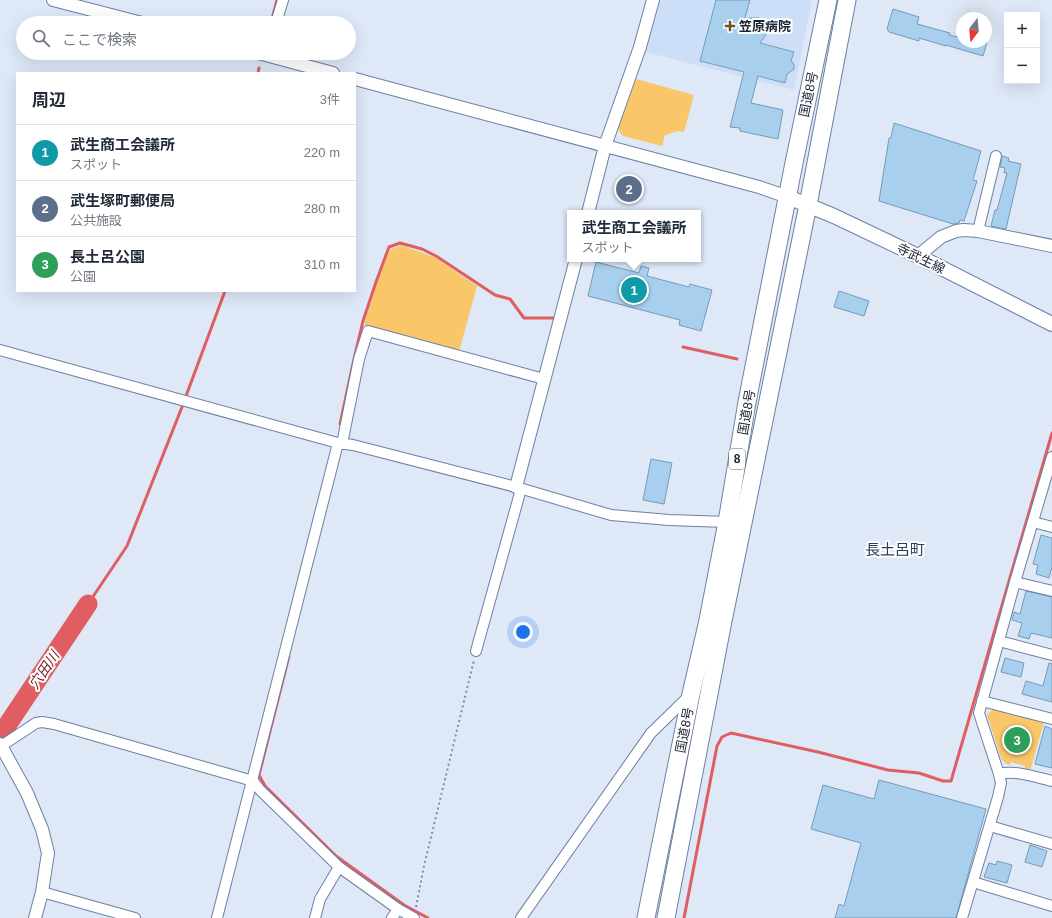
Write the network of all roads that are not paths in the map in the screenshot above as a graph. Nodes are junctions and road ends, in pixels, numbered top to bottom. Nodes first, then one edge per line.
1 (53, 0) edge
2 (283, 0) edge
3 (653, 0) edge
4 (828, 0) edge
5 (847, 0) edge
6 (115, 16) edge
7 (278, 16) edge
8 (286, 60) edge
9 (329, 72) edge
10 (356, 79) edge
11 (605, 146) junction
12 (996, 156) dead end
13 (788, 197) junction
14 (808, 205) junction
15 (589, 210) edge
16 (978, 231) junction
17 (1052, 246) edge
18 (918, 256) junction
19 (575, 262) edge
20 (1052, 324) edge
21 (0, 350) edge
22 (544, 379) junction
23 (340, 443) junction
24 (1051, 462) edge
25 (518, 488) junction
26 (727, 522) junction
27 (1033, 522) junction
28 (1052, 527) edge
29 (1015, 582) junction
30 (1052, 591) edge
31 (999, 641) junction
32 (476, 651) road end
33 (1052, 655) edge
34 (691, 694) junction
35 (982, 701) junction
36 (1052, 719) edge
37 (1, 745) edge
38 (999, 774) junction
39 (253, 781) junction
40 (1052, 781) edge
41 (990, 826) junction
42 (1052, 844) edge
43 (339, 867) junction
44 (973, 882) junction
45 (42, 892) junction
46 (1052, 906) edge
47 (398, 909) junction
48 (35, 918) edge
49 (135, 918) edge
50 (218, 918) edge
51 (315, 918) edge
52 (392, 918) edge
53 (414, 918) edge
54 (522, 918) edge
55 (646, 918) edge
56 (666, 918) edge
57 (962, 918) edge

1 - 6 street
2 - 7 street
3 - 11 street
4 - 13 highway, 国道8号 / 8
5 - 14 highway, 国道8号 / 8
8 - 9 street
10 - 11 street
11 - 13 street
11 - 15 street
12 - 16 street
13 - 14 main road, 寺武生線
13 - 26 highway, 国道8号 / 8
14 - 18 main road, 寺武生線
14 - 56 highway, 国道8号 / 8
16 - 17 street
16 - 18 street
18 - 20 main road, 寺武生線
19 - 22 street
21 - 23 street
22 - 23 street
22 - 25 street
23 - 25 street
23 - 39 street
24 - 27 street
25 - 26 street
25 - 32 street
26 - 34 highway, 国道8号 / 8
27 - 28 street
27 - 29 street
29 - 30 street
29 - 31 street
31 - 33 street
31 - 35 street
34 - 54 street
34 - 55 highway, 国道8号 / 8
35 - 36 street
35 - 38 street
37 - 39 street
37 - 45 street
38 - 40 street
38 - 41 street
39 - 43 street
39 - 50 street
41 - 42 street
41 - 44 street
43 - 47 street
43 - 51 street
44 - 46 street
44 - 57 street
45 - 48 street
45 - 49 street
47 - 52 street
47 - 53 street

